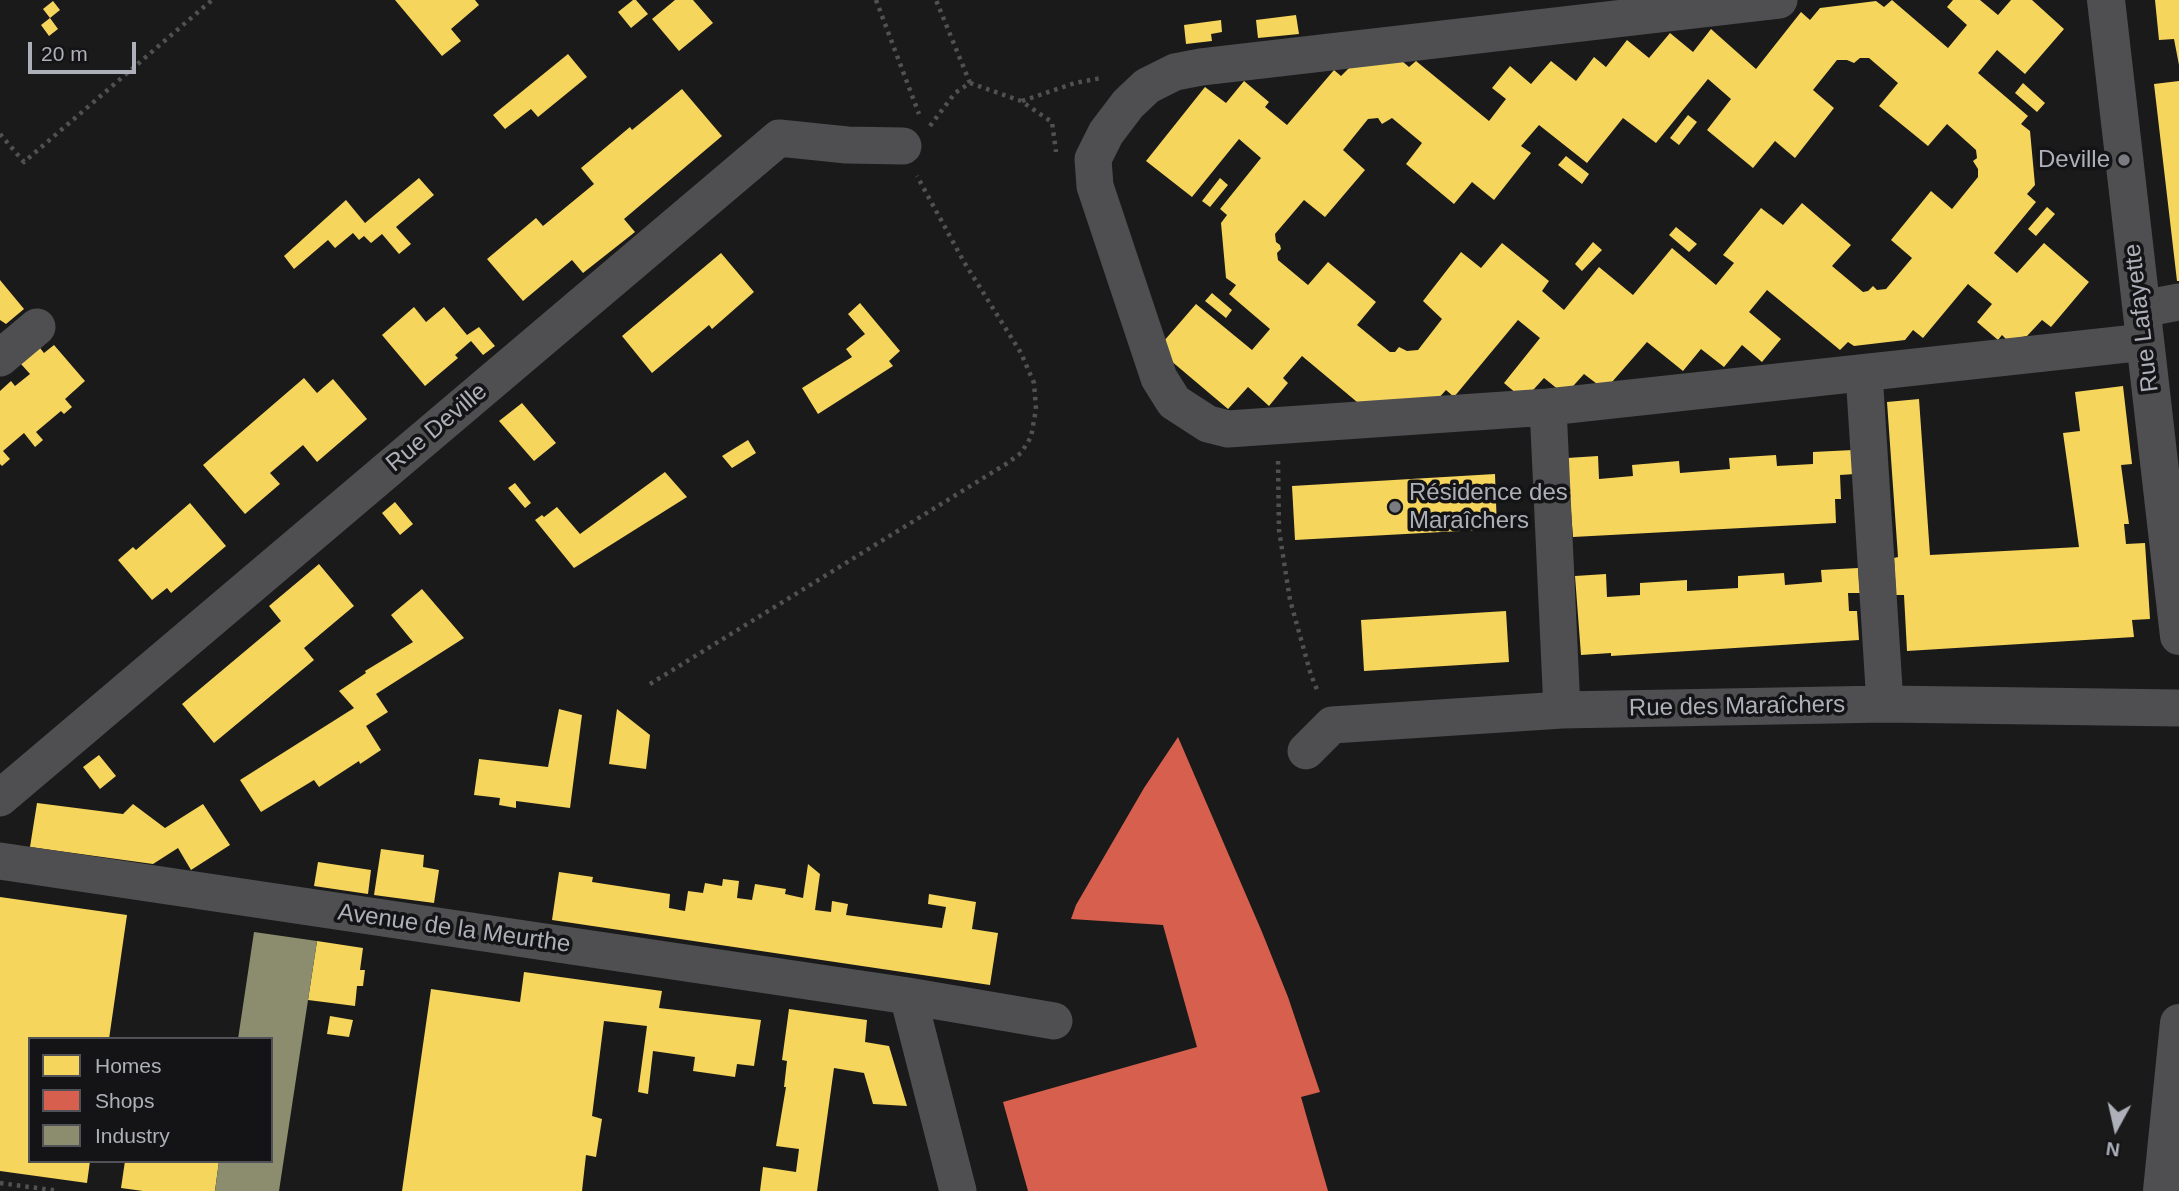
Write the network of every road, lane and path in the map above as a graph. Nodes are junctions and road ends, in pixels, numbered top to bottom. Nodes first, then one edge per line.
1 (212, 0) edge
2 (877, 0) edge
3 (936, 0) edge
4 (1779, 0) edge
5 (2106, 0) edge
6 (970, 83) junction
7 (1147, 86) junction
8 (1021, 101) junction
9 (1052, 122) dead end
10 (0, 134) edge
11 (914, 138) junction
12 (2179, 302) edge
13 (2144, 325) junction
14 (37, 327) dead end
15 (0, 358) edge
16 (1864, 373) junction
17 (1548, 407) junction
18 (1278, 426) junction
19 (2179, 635) edge
20 (650, 684) dead end
21 (1885, 704) junction
22 (2179, 708) edge
23 (1562, 710) junction
24 (1332, 725) junction
25 (1306, 751) dead end
26 (0, 798) edge
27 (0, 862) edge
28 (908, 996) junction
29 (1054, 1021) dead end
30 (2179, 1023) edge
31 (0, 1182) edge
32 (59, 1191) edge
33 (958, 1191) edge
34 (2162, 1191) edge

1 - 10 path
2 - 11 path
3 - 6 path
4 - 7 street
5 - 13 street, Rue Lafayette
6 - 8 path
6 - 11 path
7 - 8 path
7 - 18 street
8 - 9 path
11 - 20 path
11 - 26 street, Rue Deville
12 - 13 street
13 - 16 street
13 - 19 street, Rue Lafayette
14 - 15 street
16 - 17 street
16 - 21 street
17 - 18 street
17 - 23 street
18 - 24 path
21 - 22 street, Rue des Maraîchers
21 - 23 street, Rue des Maraîchers
23 - 24 street, Rue des Maraîchers
24 - 25 street
27 - 28 street, Avenue de la Meurthe
28 - 29 street, Avenue de la Meurthe
28 - 33 street
30 - 34 street
31 - 32 path

